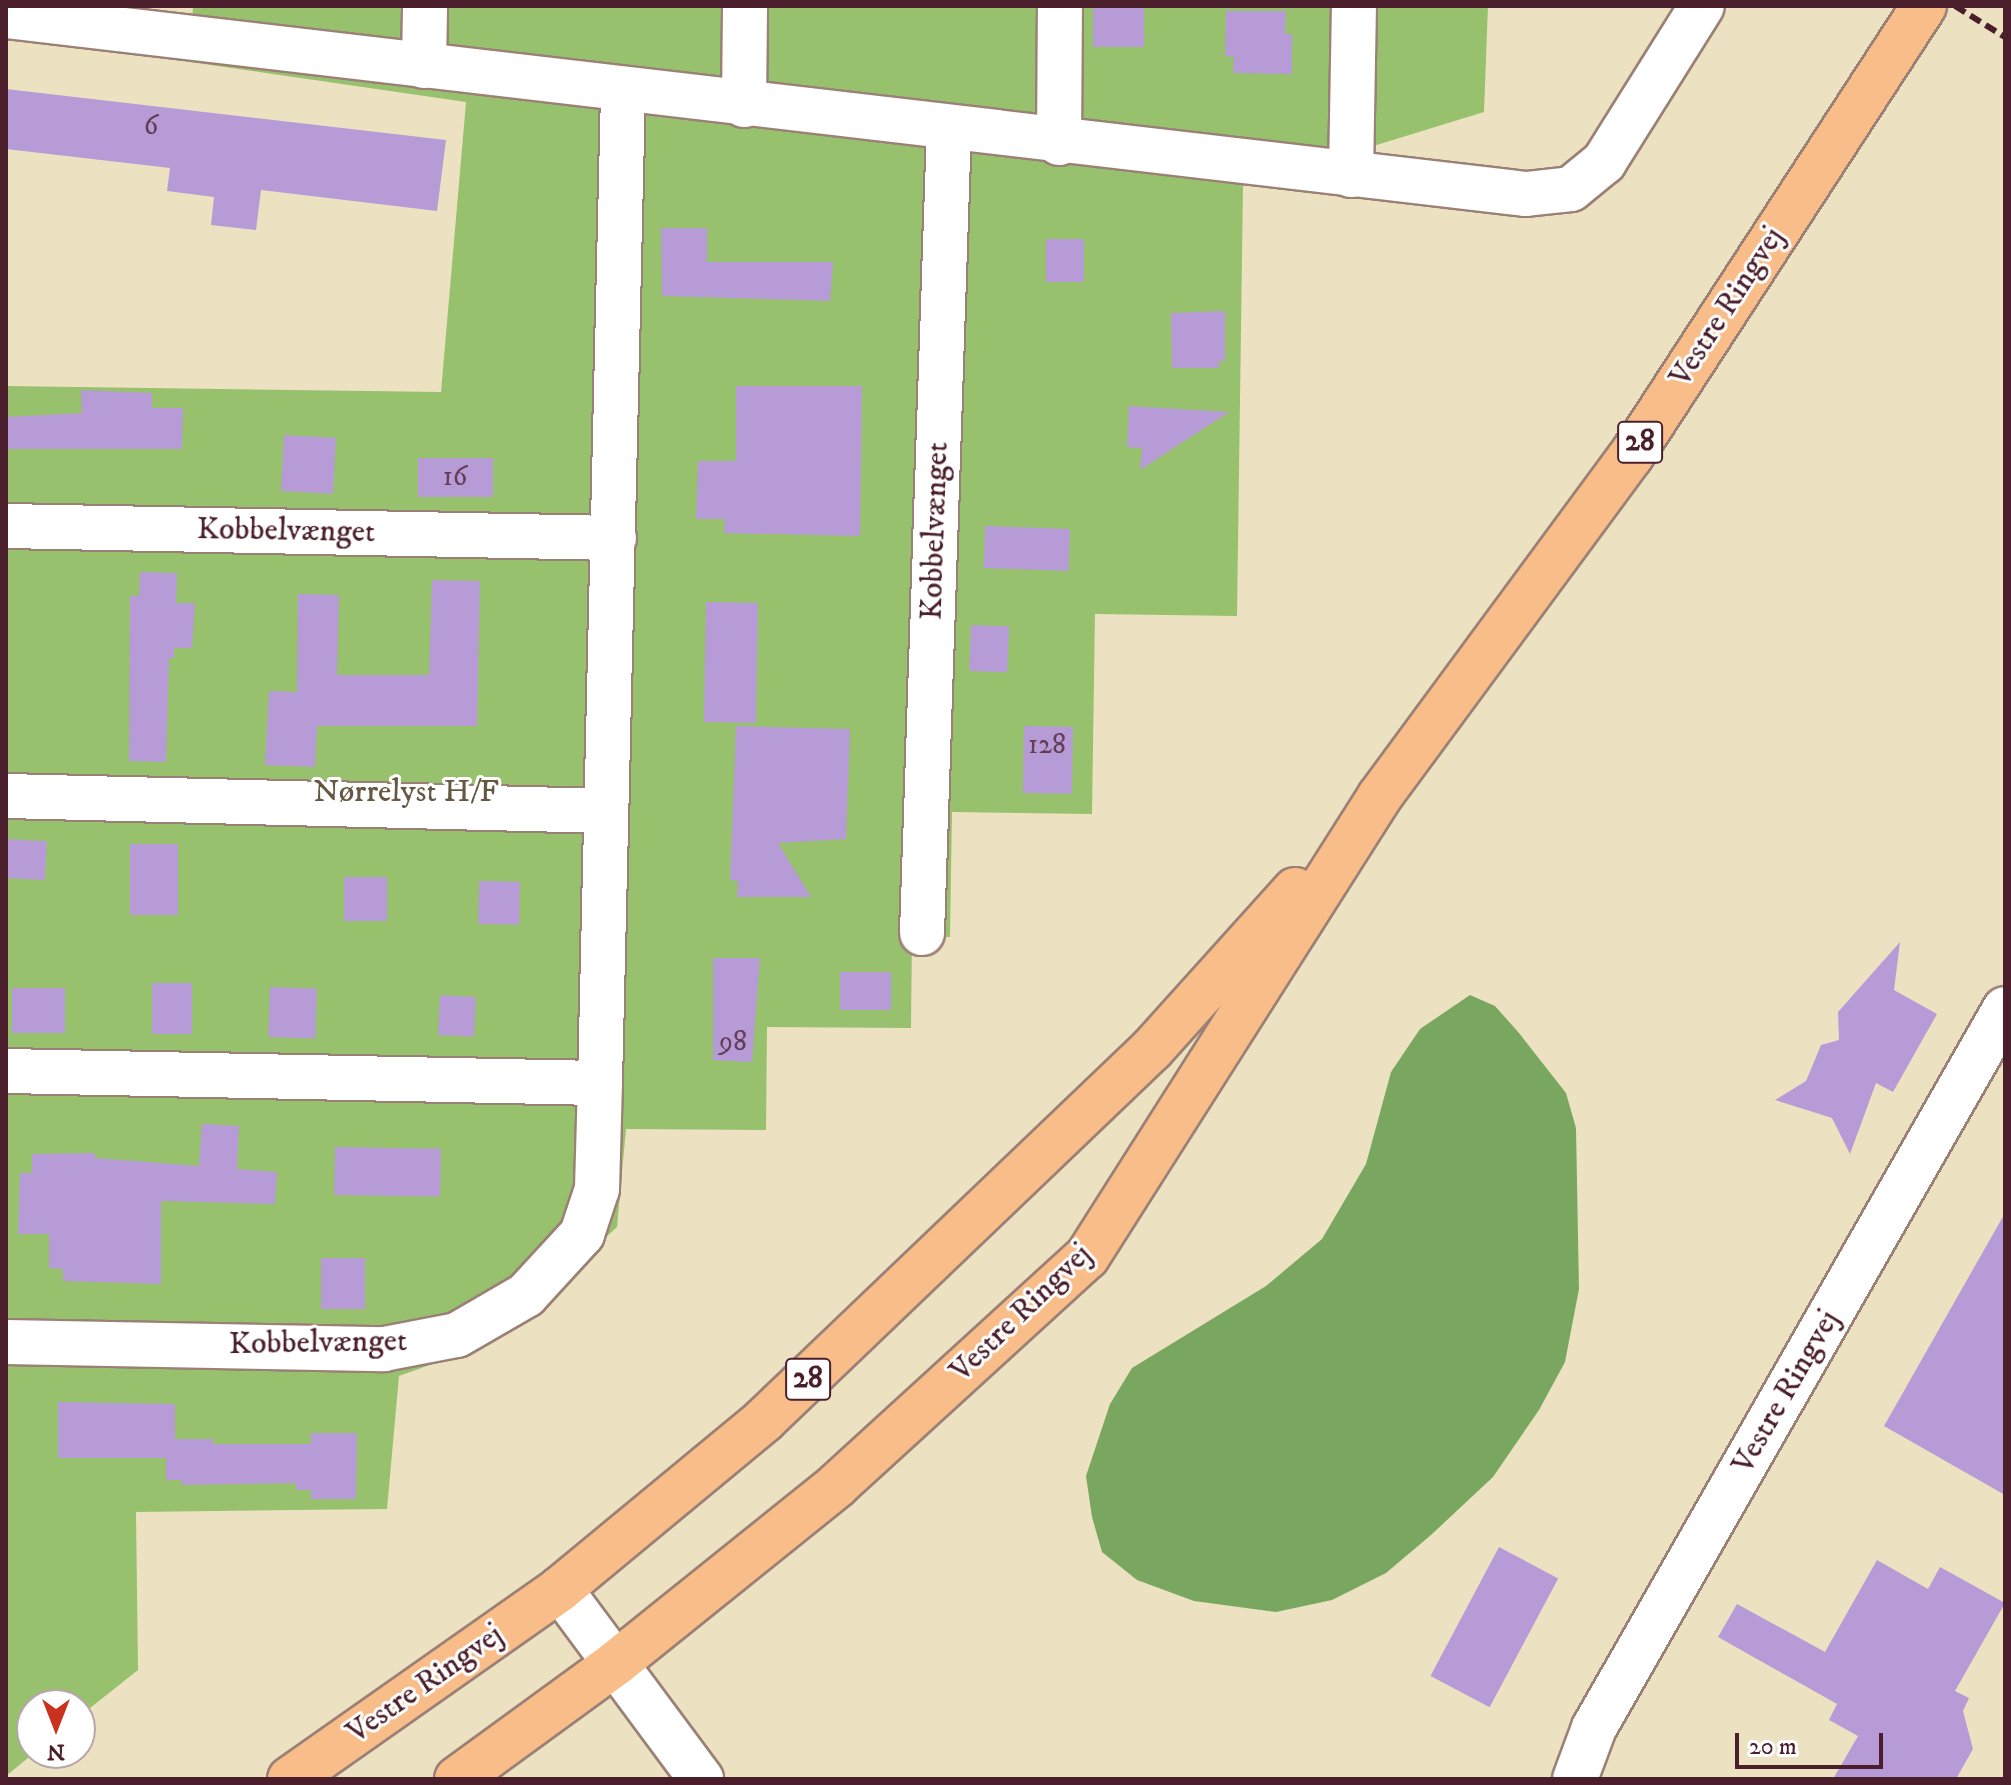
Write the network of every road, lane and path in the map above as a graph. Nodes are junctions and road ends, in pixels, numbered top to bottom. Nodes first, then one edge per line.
1 (425, 6) edge
2 (745, 6) edge
3 (1060, 6) edge
4 (1354, 6) edge
5 (1702, 6) edge
6 (1924, 6) edge
7 (6, 16) edge
8 (424, 66) junction
9 (623, 90) junction
10 (744, 105) junction
11 (949, 128) junction
12 (1059, 143) junction
13 (1351, 175) junction
14 (6, 526) edge
15 (614, 538) junction
16 (6, 796) edge
17 (1380, 796) junction
18 (605, 811) junction
19 (922, 933) dead end
20 (2005, 1009) edge
21 (6, 1071) edge
22 (600, 1083) junction
23 (6, 1342) edge
24 (560, 1589) junction
25 (616, 1663) junction
26 (290, 1779) edge
27 (457, 1779) edge
28 (701, 1779) edge
29 (1575, 1779) edge

1 - 8 street
2 - 10 street
3 - 12 street
4 - 13 street
5 - 13 street
6 - 17 main road, Vestre Ringvej / 28
7 - 8 street
8 - 9 street
9 - 10 street
9 - 15 street, Kobbelvænget
10 - 11 street
11 - 12 street
11 - 19 street, Kobbelvænget
12 - 13 street
14 - 15 street, Kobbelvænget
15 - 18 street, Kobbelvænget
16 - 18 street
17 - 24 main road, Vestre Ringvej / 28
17 - 25 main road, Vestre Ringvej / 28
18 - 22 street, Kobbelvænget
20 - 29 street, Vestre Ringvej
21 - 22 street
22 - 23 street, Kobbelvænget
24 - 25 street
24 - 26 main road, Vestre Ringvej / 28
25 - 27 main road, Vestre Ringvej / 28
25 - 28 street

